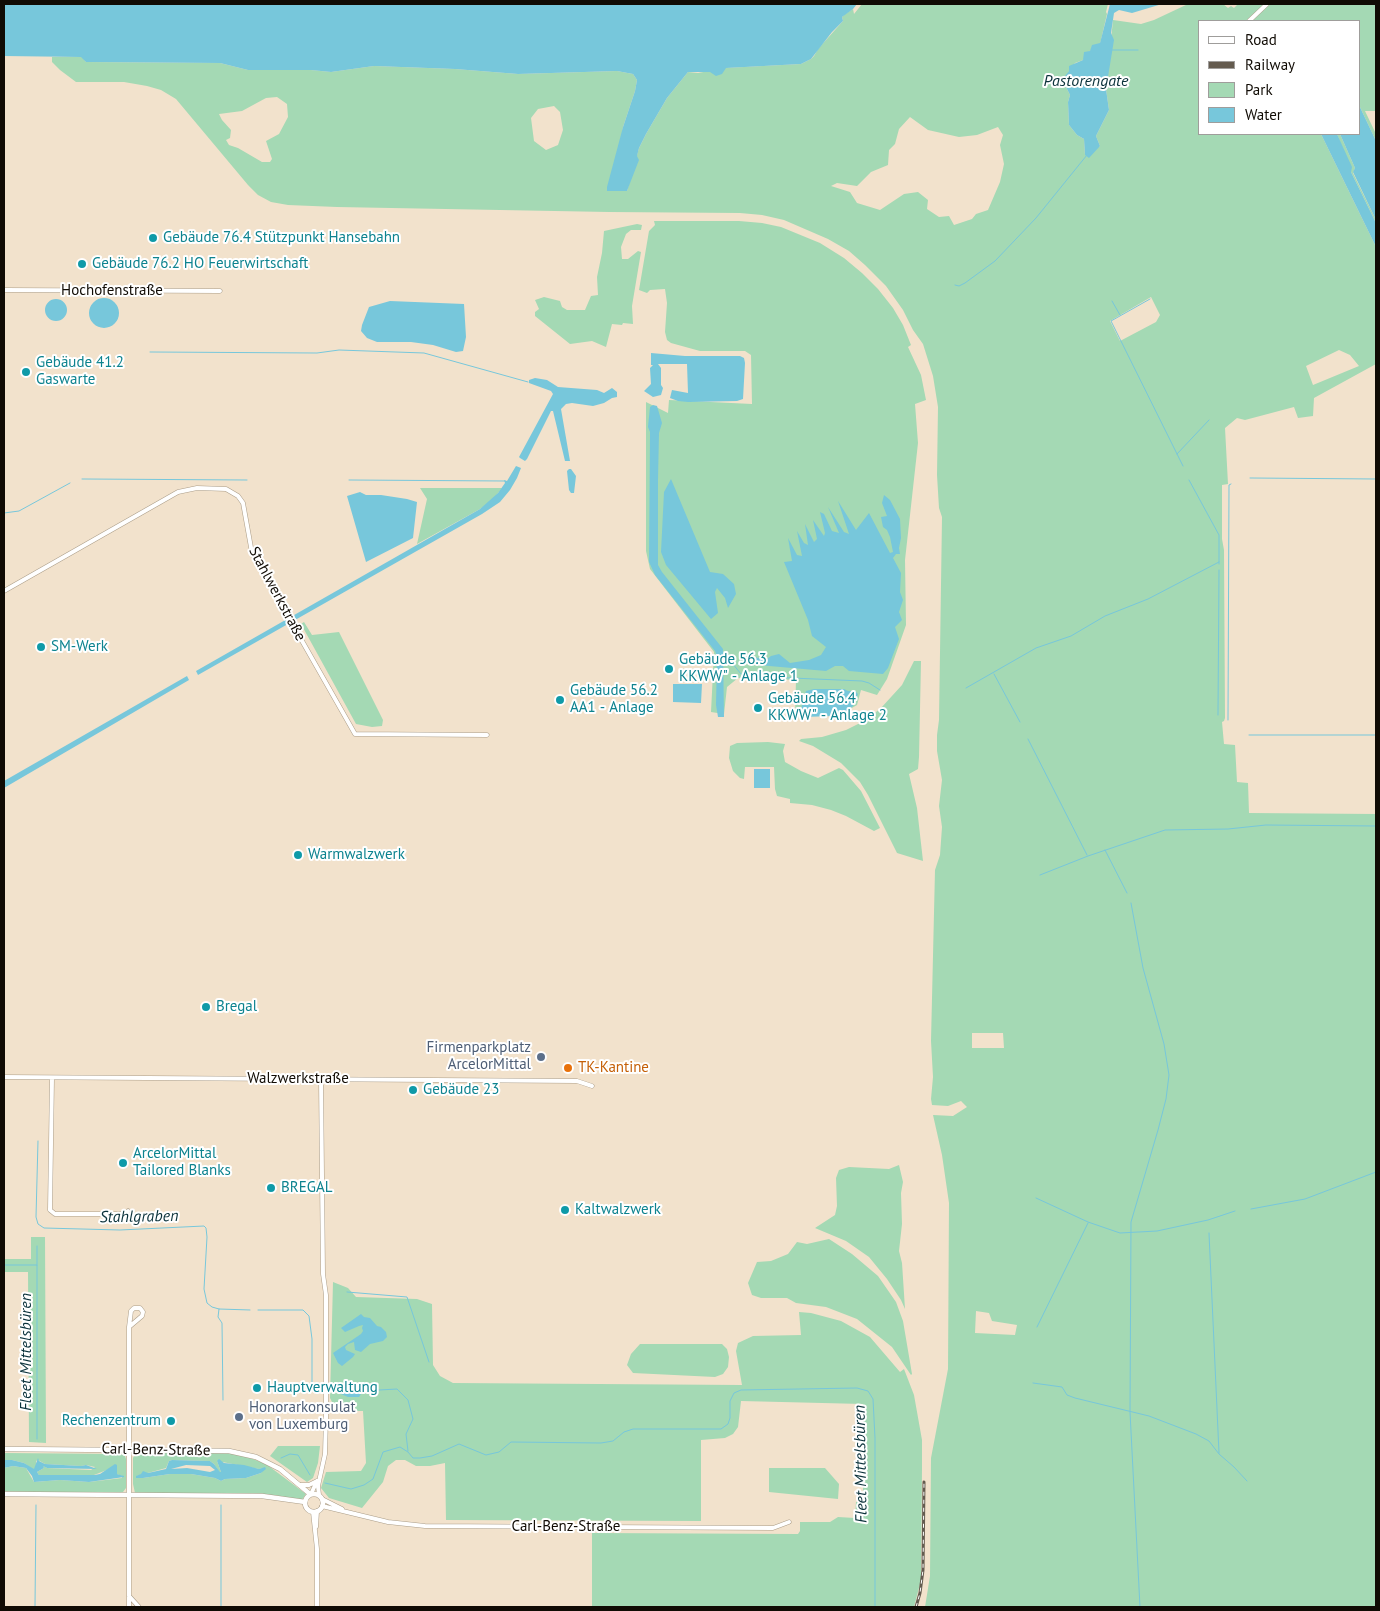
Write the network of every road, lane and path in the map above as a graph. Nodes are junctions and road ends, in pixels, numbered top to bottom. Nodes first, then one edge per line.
1 (1267, 4) edge
2 (1250, 20) edge
3 (4, 290) edge
4 (220, 291) dead end
5 (4, 591) edge
6 (487, 735) dead end
7 (4, 1077) edge
8 (52, 1078) junction
9 (321, 1079) junction
10 (592, 1086) dead end
11 (128, 1211) dead end
12 (130, 1327) junction
13 (4, 1449) edge
14 (130, 1450) junction
15 (324, 1465) junction
16 (317, 1481) junction
17 (300, 1484) junction
18 (4, 1494) edge
19 (310, 1494) junction
20 (129, 1495) junction
21 (321, 1497) junction
22 (304, 1502) junction
23 (322, 1506) junction
24 (344, 1510) junction
25 (315, 1511) junction
26 (789, 1522) dead end
27 (129, 1596) junction
28 (129, 1607) edge
29 (139, 1607) edge
30 (317, 1607) edge

1 - 2 street
3 - 4 street, Hochofenstraße
5 - 6 street, Stahlwerkstraße
7 - 8 street, Walzwerkstraße
8 - 9 street, Walzwerkstraße
8 - 11 street
9 - 10 street, Walzwerkstraße
9 - 15 street
12 - 12 street
12 - 14 street
13 - 14 street, Carl-Benz-Straße
14 - 17 street, Carl-Benz-Straße
14 - 20 street
15 - 16 street
15 - 21 street
16 - 17 street
16 - 19 street
17 - 19 street, Carl-Benz-Straße
18 - 20 street
19 - 21 street, Carl-Benz-Straße
19 - 22 street
20 - 22 street
20 - 27 street
21 - 23 street
21 - 24 street, Carl-Benz-Straße
22 - 25 street
23 - 24 street, Carl-Benz-Straße
23 - 25 street
24 - 26 street, Carl-Benz-Straße
25 - 30 street
27 - 28 street
27 - 29 street

